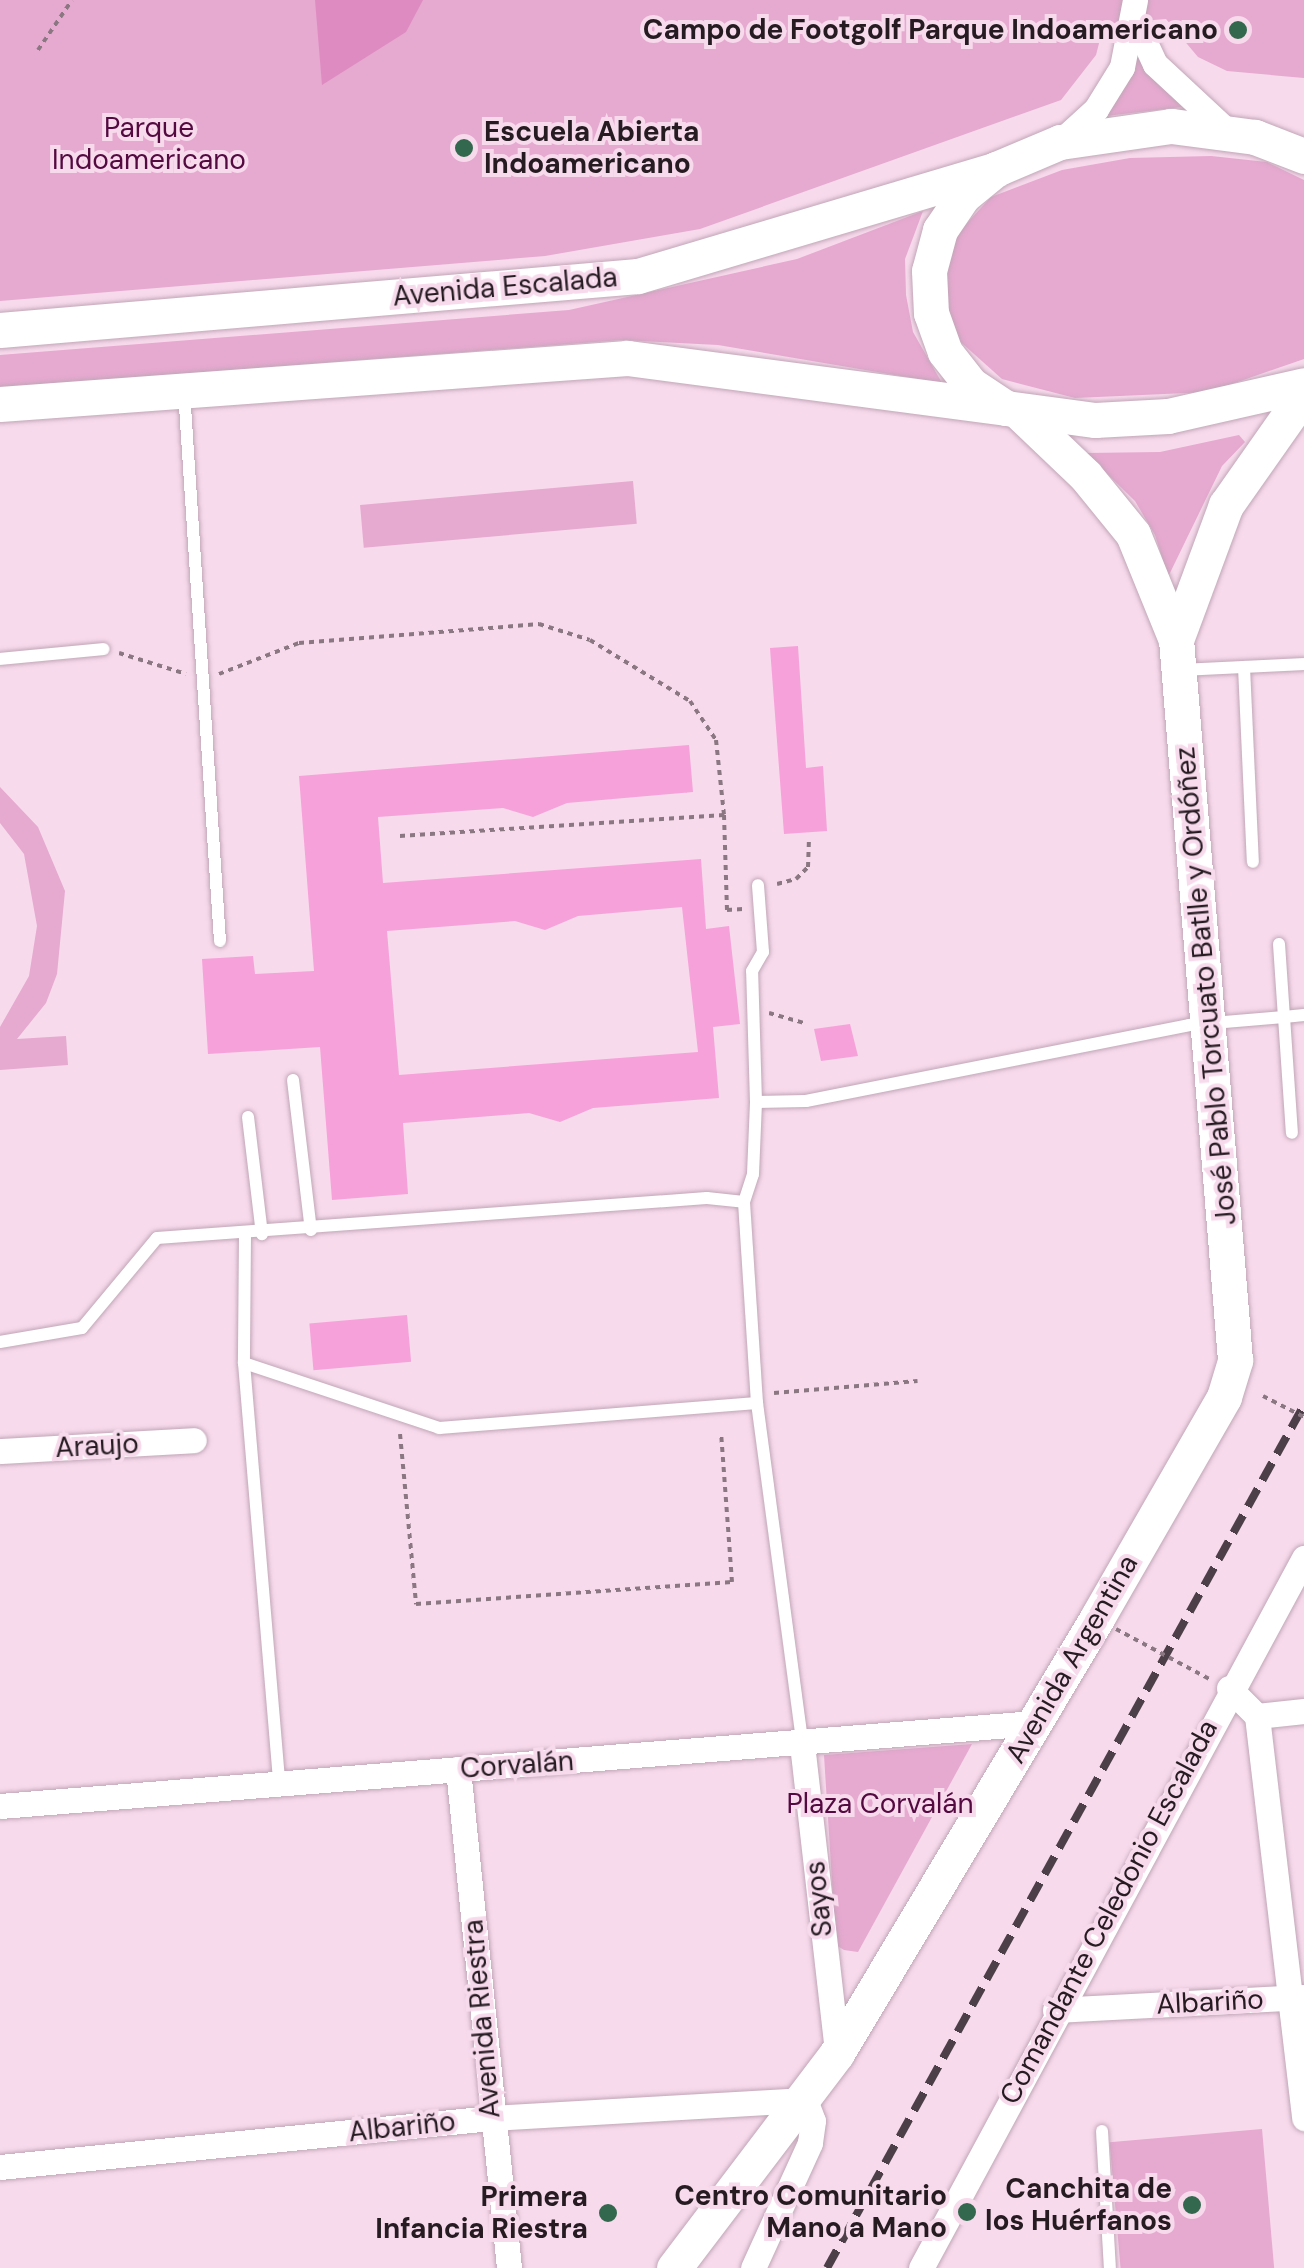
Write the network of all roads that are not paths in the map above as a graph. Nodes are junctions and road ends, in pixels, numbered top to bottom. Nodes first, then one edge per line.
1 (1135, 11) edge
2 (1227, 131) junction
3 (1060, 142) junction
4 (1297, 150) edge
5 (996, 169) junction
6 (0, 330) edge
7 (1304, 385) edge
8 (184, 388) junction
9 (1304, 394) edge
10 (0, 404) edge
11 (1013, 411) junction
12 (104, 649) road end
13 (1178, 655) junction
14 (0, 658) edge
15 (1304, 664) edge
16 (1244, 667) junction
17 (1253, 862) dead end
18 (758, 884) road end
19 (220, 941) dead end
20 (1280, 944) dead end
21 (1304, 1015) edge
22 (1284, 1016) junction
23 (1219, 1021) junction
24 (294, 1080) dead end
25 (756, 1102) junction
26 (248, 1117) dead end
27 (1292, 1133) dead end
28 (744, 1202) junction
29 (311, 1230) junction
30 (262, 1234) junction
31 (245, 1236) junction
32 (1235, 1332) joint
33 (0, 1342) edge
34 (244, 1364) junction
35 (757, 1403) junction
36 (194, 1440) dead end
37 (0, 1451) edge
38 (1304, 1558) edge
39 (1220, 1684) junction
40 (1304, 1711) edge
41 (1257, 1716) junction
42 (1034, 1723) junction
43 (802, 1744) junction
44 (458, 1769) junction
45 (279, 1784) junction
46 (0, 1806) edge
47 (1297, 1997) edge
48 (1055, 2010) junction
49 (837, 2053) junction
50 (804, 2100) junction
51 (491, 2118) junction
52 (1304, 2118) edge
53 (1102, 2131) dead end
54 (0, 2167) edge
55 (509, 2268) edge
56 (674, 2268) edge
57 (754, 2268) edge
58 (920, 2268) edge
59 (1110, 2268) edge

1 - 2 street
1 - 3 street
2 - 3 main road
2 - 4 main road
3 - 5 main road
5 - 6 main road, Avenida Escalada
5 - 11 main road, José Pablo Torcuato Batlle y Ordóñez
7 - 11 main road
8 - 10 main road
8 - 11 main road
8 - 19 lane
9 - 13 main road, José Pablo Torcuato Batlle y Ordóñez
11 - 13 main road, José Pablo Torcuato Batlle y Ordóñez
12 - 14 lane
13 - 16 lane
13 - 23 main road, José Pablo Torcuato Batlle y Ordóñez
15 - 16 lane
16 - 17 lane
18 - 25 lane
20 - 22 lane
21 - 22 lane
22 - 23 lane
22 - 27 lane
23 - 25 lane
23 - 32 main road, José Pablo Torcuato Batlle y Ordóñez
24 - 29 lane
25 - 28 lane
26 - 30 lane
28 - 29 lane
28 - 35 lane
29 - 30 lane
30 - 31 lane
31 - 33 lane
31 - 34 lane
32 - 42 main road, Avenida Argentina
34 - 35 lane
34 - 45 lane
35 - 43 lane
36 - 37 street, Araujo
38 - 39 street, Comandante Celedonio Escalada
39 - 41 street
39 - 48 street, Comandante Celedonio Escalada
40 - 41 street
41 - 47 street
42 - 43 street, Corvalán
42 - 49 main road, Avenida Argentina
43 - 44 street, Corvalán
43 - 49 street, Sayos
44 - 45 street, Corvalán
44 - 51 street, Avenida Riestra
45 - 46 street, Corvalán
47 - 48 street, Albariño
47 - 52 street
48 - 58 street, Comandante Celedonio Escalada
49 - 50 main road, Avenida Argentina
50 - 51 street, Albariño
50 - 56 main road, Avenida Argentina
50 - 57 street
51 - 54 street, Albariño
51 - 55 street, Avenida Riestra
53 - 59 lane

